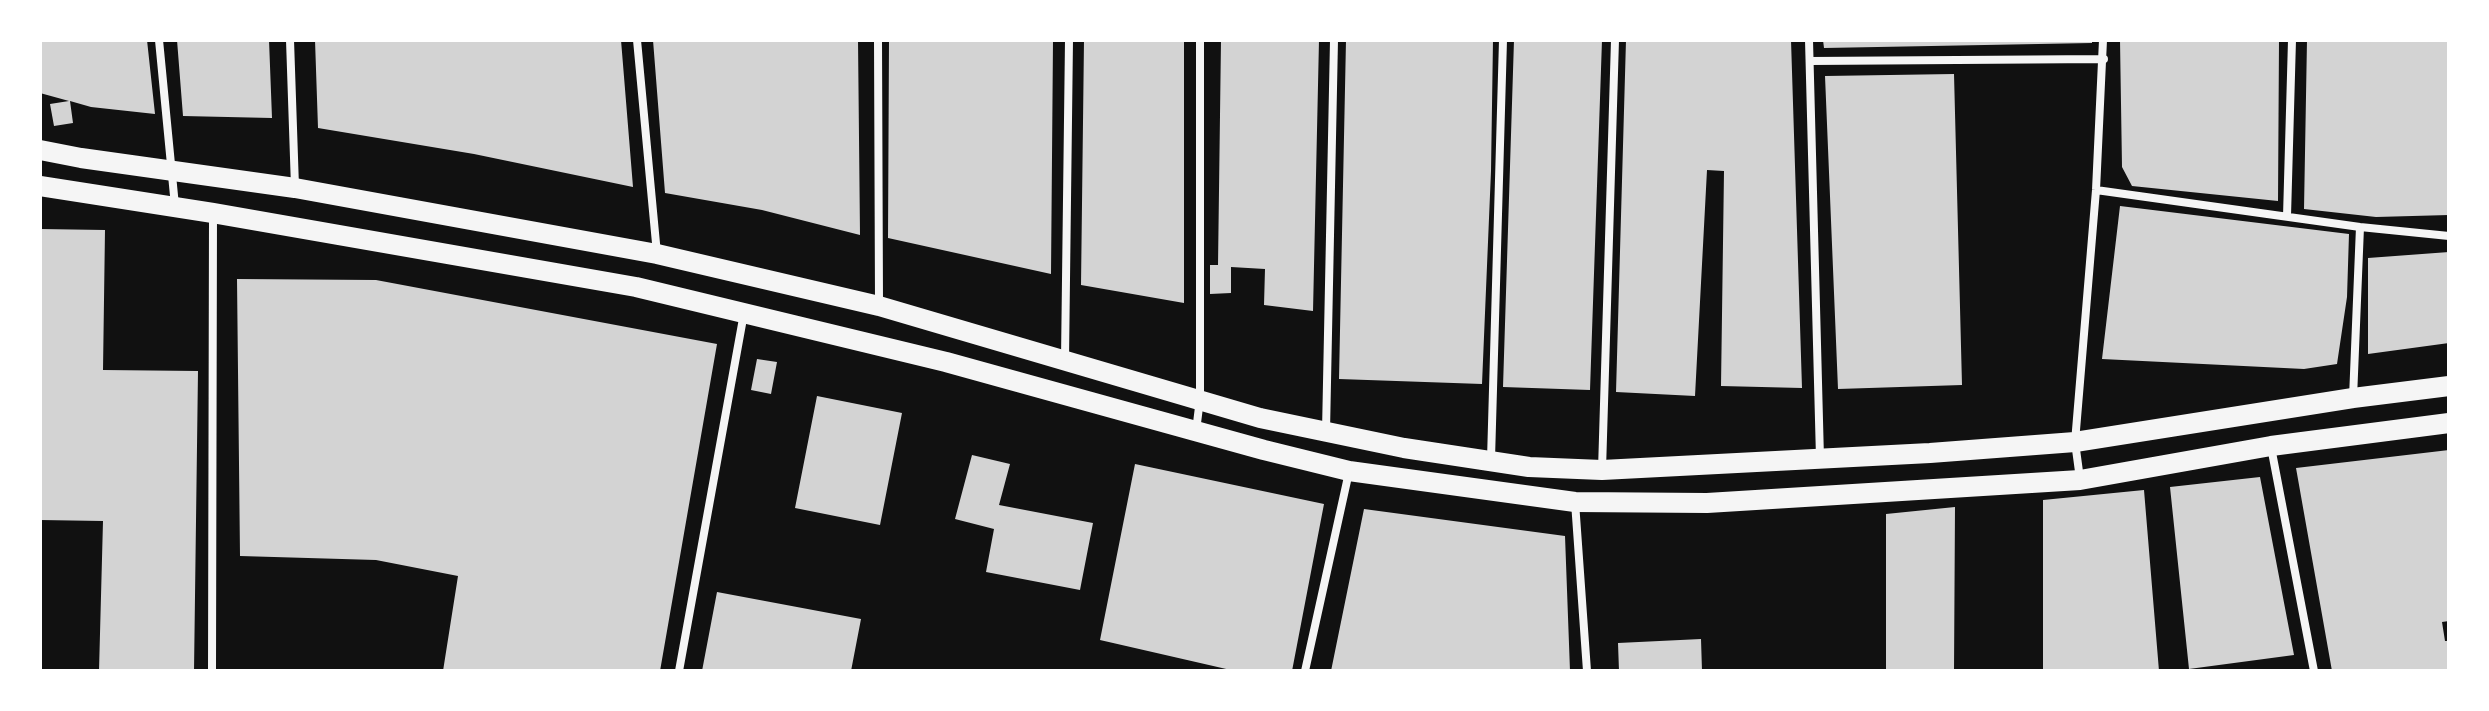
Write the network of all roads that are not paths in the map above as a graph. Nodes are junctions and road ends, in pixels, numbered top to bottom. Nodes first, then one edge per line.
1 (159, 40) edge
2 (290, 40) edge
3 (637, 40) edge
4 (878, 40) edge
5 (1069, 40) edge
6 (1200, 40) edge
7 (1334, 40) edge
8 (1503, 40) edge
9 (1615, 40) edge
10 (1809, 40) edge
11 (2103, 40) edge
12 (2292, 40) edge
13 (2104, 59) junction
14 (1810, 61) junction
15 (40, 150) edge
16 (171, 170) junction
17 (40, 186) edge
18 (295, 188) junction
19 (2096, 190) junction
20 (175, 207) junction
21 (213, 213) junction
22 (2287, 216) junction
23 (2360, 227) junction
24 (2449, 236) edge
25 (657, 254) junction
26 (879, 306) junction
27 (744, 313) junction
28 (1065, 360) junction
29 (2449, 386) edge
30 (2353, 398) junction
31 (1200, 399) junction
32 (2449, 423) edge
33 (1196, 431) junction
34 (1326, 433) junction
35 (2075, 442) junction
36 (2271, 446) junction
37 (1820, 458) junction
38 (1491, 460) junction
39 (1602, 470) junction
40 (1349, 471) junction
41 (2080, 480) junction
42 (1575, 502) junction
43 (212, 671) edge
44 (679, 671) edge
45 (1305, 671) edge
46 (1587, 671) edge
47 (2314, 671) edge

1 - 16 street
2 - 18 street
3 - 25 street
4 - 26 street
5 - 28 street
6 - 31 street
7 - 34 street
8 - 38 street
9 - 39 street
10 - 14 street
11 - 13 street
12 - 22 street
13 - 14 street
13 - 19 street
14 - 37 street
15 - 16 main road
16 - 18 main road
16 - 20 street
17 - 20 main road
18 - 25 main road
19 - 22 street
19 - 35 street
20 - 21 main road
21 - 27 main road
21 - 43 street
22 - 23 street
23 - 24 street
23 - 30 street
25 - 26 main road
26 - 28 main road
27 - 33 main road
27 - 44 street
28 - 31 main road
29 - 30 main road
30 - 35 main road
31 - 33 street
31 - 34 main road
32 - 36 main road
33 - 40 main road
34 - 38 main road
35 - 37 main road
35 - 41 street
36 - 41 main road
36 - 47 street
37 - 39 main road
38 - 39 main road
40 - 42 main road
40 - 45 street
41 - 42 main road
42 - 46 street

